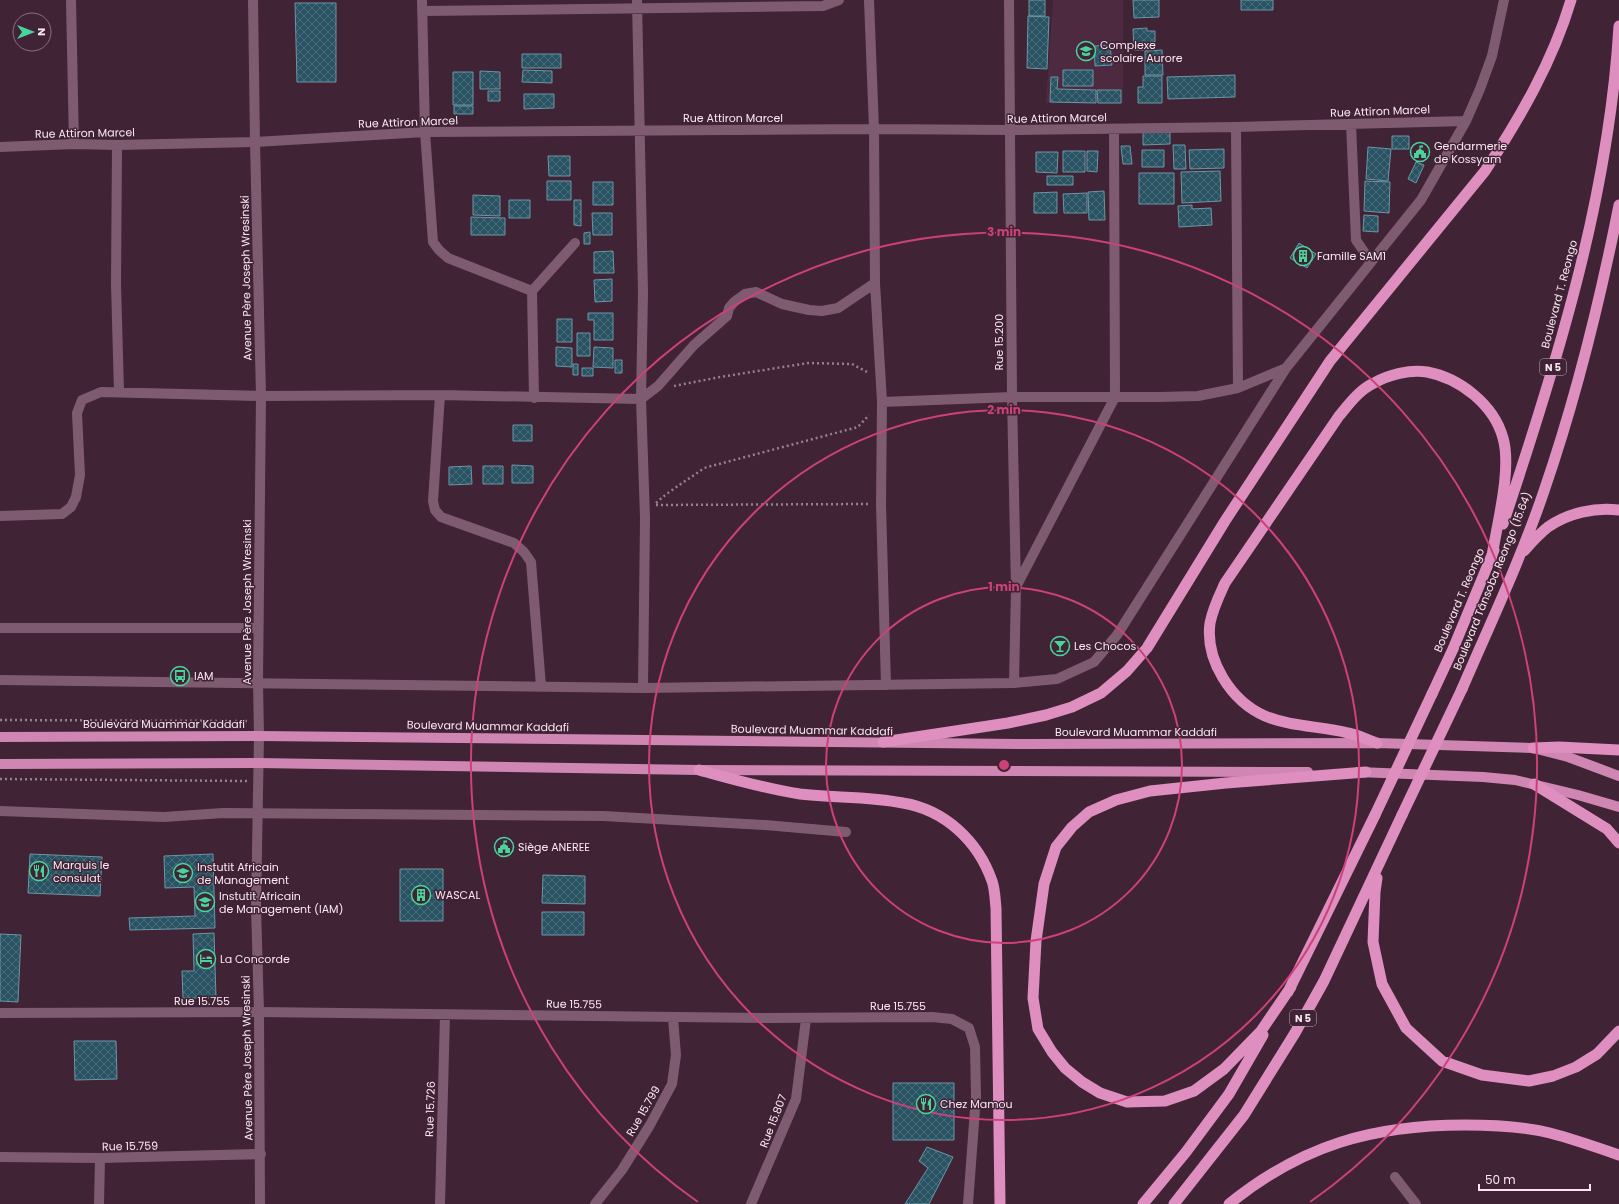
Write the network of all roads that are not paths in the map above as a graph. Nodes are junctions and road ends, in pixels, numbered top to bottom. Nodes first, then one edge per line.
1 (71, 0) edge
2 (254, 0) edge
3 (422, 0) edge
4 (839, 0) edge
5 (869, 0) edge
6 (1008, 0) edge
7 (1504, 0) edge
8 (1571, 0) edge
9 (637, 5) edge
10 (422, 11) junction
11 (1619, 26) edge
12 (1466, 120) junction
13 (1351, 124) junction
14 (1236, 127) junction
15 (1114, 129) junction
16 (874, 130) junction
17 (1010, 130) junction
18 (640, 131) junction
19 (425, 132) junction
20 (255, 142) junction
21 (74, 144) junction
22 (117, 145) junction
23 (0, 146) edge
24 (1619, 205) edge
25 (575, 243) dead end
26 (1371, 262) junction
27 (875, 283) junction
28 (532, 291) junction
29 (1286, 368) junction
30 (1238, 388) junction
31 (119, 392) junction
32 (440, 395) junction
33 (261, 396) junction
34 (1012, 397) junction
35 (1115, 397) junction
36 (534, 398) junction
37 (641, 399) junction
38 (882, 402) junction
39 (1619, 510) edge
40 (0, 516) edge
41 (1492, 556) junction
42 (1519, 556) junction
43 (1016, 588) junction
44 (258, 628) junction
45 (1, 631) edge
46 (0, 680) edge
47 (258, 682) junction
48 (1014, 683) junction
49 (886, 685) junction
50 (541, 686) junction
51 (643, 688) junction
52 (259, 736) junction
53 (0, 737) edge
54 (883, 742) junction
55 (1377, 743) junction
56 (1534, 748) junction
57 (1619, 750) edge
58 (258, 763) junction
59 (0, 764) edge
60 (699, 770) junction
61 (1366, 772) junction
62 (1619, 776) edge
63 (1534, 784) junction
64 (1619, 808) edge
65 (0, 812) edge
66 (258, 814) junction
67 (846, 832) dead end
68 (1619, 842) edge
69 (1380, 864) junction
70 (1291, 987) junction
71 (259, 1012) junction
72 (0, 1014) edge
73 (445, 1015) junction
74 (673, 1018) junction
75 (806, 1018) junction
76 (1619, 1031) edge
77 (261, 1154) junction
78 (1619, 1155) edge
79 (0, 1157) edge
80 (100, 1158) junction
81 (1395, 1177) dead end
82 (99, 1204) edge
83 (260, 1204) edge
84 (440, 1204) edge
85 (595, 1204) edge
86 (751, 1204) edge
87 (968, 1204) edge
88 (1000, 1204) edge
89 (1144, 1204) edge
90 (1174, 1204) edge
91 (1229, 1204) edge
92 (1416, 1204) edge

1 - 21 street
2 - 20 street, Avenue Père Joseph Wresinski
3 - 10 street
4 - 9 street
5 - 16 street
6 - 17 street, Rue 15.200
7 - 12 street
8 - 54 highway
9 - 10 street
9 - 18 street
10 - 19 street
11 - 41 highway, Boulevard T. Reongo / N 5
12 - 13 street, Rue Attiron Marcel
12 - 26 street
13 - 14 street, Rue Attiron Marcel
13 - 26 street
14 - 15 street, Rue Attiron Marcel
14 - 30 street
15 - 17 street, Rue Attiron Marcel
15 - 35 street
16 - 17 street, Rue Attiron Marcel
16 - 18 street, Rue Attiron Marcel
16 - 27 street
17 - 34 street, Rue 15.200
18 - 19 street, Rue Attiron Marcel
18 - 37 street
19 - 20 street, Rue Attiron Marcel
19 - 28 street
20 - 22 street, Rue Attiron Marcel
20 - 33 street, Avenue Père Joseph Wresinski
21 - 22 street, Rue Attiron Marcel
21 - 23 street, Rue Attiron Marcel
22 - 31 street
24 - 42 highway, Boulevard Tânsoba Reongo (15.64) / N 5
25 - 28 street
26 - 29 street
27 - 37 street
27 - 38 street
28 - 36 street
29 - 30 street
29 - 48 street
30 - 35 street
31 - 33 street
31 - 40 street
32 - 33 street
32 - 36 street
32 - 50 street
33 - 44 street, Avenue Père Joseph Wresinski
34 - 35 street
34 - 38 street
34 - 43 street, Rue 15.200
35 - 43 street
36 - 37 street
37 - 51 street
38 - 49 street
39 - 42 highway
41 - 55 highway
41 - 70 highway, Boulevard T. Reongo / N 5, bridge
42 - 69 highway, Boulevard Tânsoba Reongo (15.64) / N 5, bridge
43 - 48 street, Rue 15.200
44 - 45 street
44 - 47 street, Avenue Père Joseph Wresinski
46 - 47 street
47 - 50 street
47 - 52 street, Avenue Père Joseph Wresinski
48 - 49 street
49 - 51 street
50 - 51 street
52 - 53 main road, Boulevard Muammar Kaddafi
52 - 54 main road, Boulevard Muammar Kaddafi
52 - 58 street, Avenue Père Joseph Wresinski
54 - 55 main road, Boulevard Muammar Kaddafi
55 - 56 main road, Boulevard Muammar Kaddafi
56 - 57 highway
56 - 62 main road, Boulevard Muammar Kaddafi
58 - 59 main road
58 - 60 main road
58 - 66 street, Avenue Père Joseph Wresinski
60 - 61 main road
60 - 88 highway
61 - 63 main road
61 - 70 highway
63 - 64 main road
63 - 68 highway
65 - 66 street
66 - 67 street
66 - 71 street, Avenue Père Joseph Wresinski
69 - 76 highway
69 - 90 highway, N 5
70 - 89 highway, N 5
71 - 72 street, Rue 15.755
71 - 73 street, Rue 15.755
71 - 77 street, Avenue Père Joseph Wresinski
73 - 74 street, Rue 15.755
73 - 84 street, Rue 15.726
74 - 75 street, Rue 15.755
74 - 85 street, Rue 15.799
75 - 86 street, Rue 15.807
75 - 87 street, Rue 15.755
77 - 80 street, Rue 15.759
77 - 83 street, Avenue Père Joseph Wresinski
78 - 91 highway
79 - 80 street, Rue 15.759
80 - 82 street
81 - 92 street

